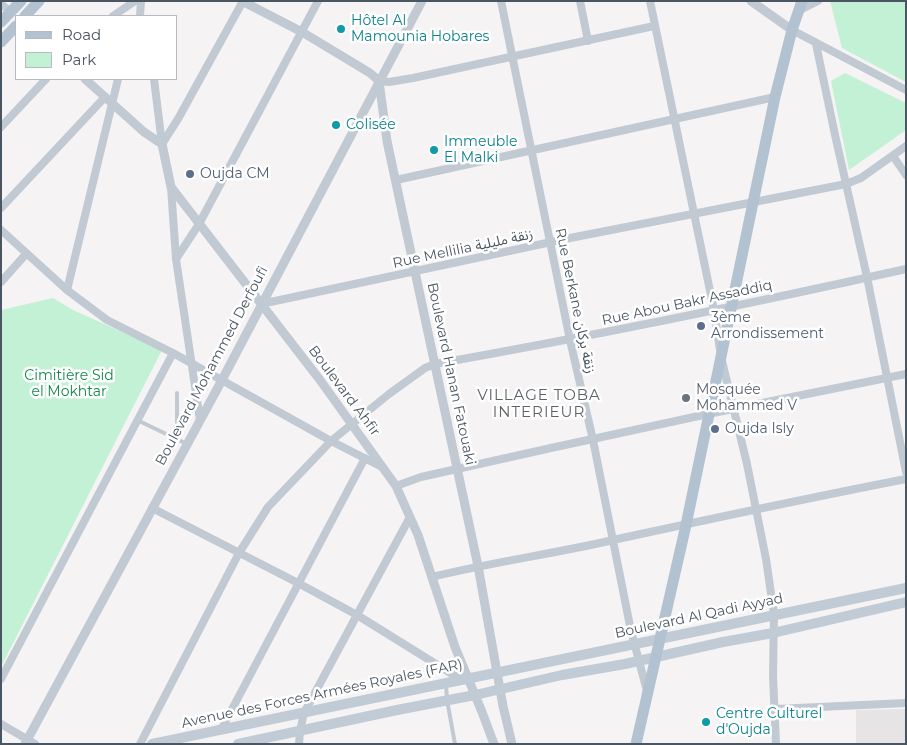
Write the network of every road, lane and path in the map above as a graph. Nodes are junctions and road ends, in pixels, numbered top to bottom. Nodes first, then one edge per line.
1 (21, 1) edge
2 (39, 1) edge
3 (135, 1) edge
4 (141, 1) edge
5 (242, 1) edge
6 (318, 1) edge
7 (422, 1) edge
8 (501, 1) edge
9 (580, 1) edge
10 (650, 1) edge
11 (751, 1) edge
12 (818, 1) edge
13 (1, 4) edge
14 (800, 6) edge
15 (14, 14) edge
16 (26, 15) edge
17 (114, 15) edge
18 (140, 15) edge
19 (1, 22) edge
20 (654, 26) junction
21 (15, 27) edge
22 (792, 30) junction
23 (302, 32) junction
24 (588, 41) junction
25 (1, 42) edge
26 (816, 44) junction
27 (513, 57) junction
28 (45, 80) edge
29 (86, 80) edge
30 (118, 80) edge
31 (154, 80) edge
32 (379, 81) junction
33 (906, 90) edge
34 (105, 97) junction
35 (775, 97) junction
36 (112, 104) junction
37 (674, 118) junction
38 (1, 127) edge
39 (162, 144) junction
40 (906, 146) edge
41 (532, 150) junction
42 (893, 156) junction
43 (906, 175) edge
44 (396, 180) junction
45 (846, 184) junction
46 (171, 187) junction
47 (753, 202) junction
48 (1, 208) edge
49 (694, 213) junction
50 (199, 224) junction
51 (1, 230) edge
52 (550, 243) junction
53 (26, 254) junction
54 (176, 259) junction
55 (906, 269) edge
56 (415, 271) junction
57 (867, 278) junction
58 (1, 282) edge
59 (66, 290) junction
60 (261, 304) junction
61 (732, 307) junction
62 (714, 310) junction
63 (570, 340) junction
64 (172, 353) junction
65 (721, 356) junction
66 (192, 363) junction
67 (434, 364) junction
68 (906, 374) edge
69 (886, 379) junction
70 (222, 380) junction
71 (177, 392) dead end
72 (734, 409) junction
73 (708, 414) junction
74 (137, 420) junction
75 (200, 420) junction
76 (352, 424) junction
77 (177, 439) junction
78 (593, 440) junction
79 (331, 441) junction
80 (187, 444) junction
81 (365, 458) junction
82 (384, 468) junction
83 (458, 470) junction
84 (906, 472) edge
85 (906, 479) edge
86 (396, 486) junction
87 (152, 508) junction
88 (755, 510) junction
89 (410, 517) junction
90 (686, 525) junction
91 (613, 541) junction
92 (239, 553) junction
93 (478, 566) junction
94 (432, 577) junction
95 (298, 583) junction
96 (906, 588) edge
97 (906, 602) edge
98 (774, 614) junction
99 (356, 615) junction
100 (773, 633) junction
101 (660, 639) junction
102 (635, 644) junction
103 (656, 657) junction
104 (640, 660) junction
105 (497, 672) junction
106 (1, 679) edge
107 (464, 679) junction
108 (446, 682) junction
109 (499, 688) junction
110 (647, 693) junction
111 (475, 695) junction
112 (447, 700) junction
113 (906, 703) edge
114 (775, 709) junction
115 (304, 713) junction
116 (1, 724) edge
117 (221, 730) junction
118 (300, 731) junction
119 (29, 742) edge
120 (140, 744) edge
121 (152, 744) edge
122 (238, 744) edge
123 (300, 744) edge
124 (455, 744) edge
125 (494, 744) edge
126 (512, 744) edge
127 (636, 744) edge
128 (776, 744) edge

1 - 15 main road
2 - 16 main road
3 - 17 street
4 - 18 street
5 - 23 street
5 - 39 street
6 - 23 street
7 - 32 street, Boulevard Mohammed Derfoufi
8 - 27 street, Rue Berkane زنقة بركان
9 - 24 street
10 - 20 street
11 - 22 street
12 - 14 street
13 - 15 street
14 - 22 main road
15 - 19 main road
20 - 24 street
20 - 37 street
21 - 25 main road
22 - 26 street
22 - 35 main road
23 - 32 street
23 - 50 street
24 - 27 street
26 - 33 street
26 - 45 street
27 - 32 street
27 - 41 street, Rue Berkane زنقة بركان
28 - 38 street
29 - 34 street
30 - 36 street
31 - 39 street
32 - 44 street, Boulevard Hanan Fatouaki
32 - 60 street, Boulevard Mohammed Derfoufi
34 - 36 street
34 - 48 street
35 - 37 street
35 - 47 main road
36 - 39 street
36 - 59 street
37 - 41 street
37 - 49 street
39 - 46 street, Boulevard Ahfir
40 - 42 street, Rue Mellilia زنقة مليلية
41 - 44 street
41 - 52 street, Rue Berkane زنقة بركان
42 - 43 street
42 - 45 street, Rue Mellilia زنقة مليلية
44 - 56 street, Boulevard Hanan Fatouaki
45 - 47 street, Rue Mellilia زنقة مليلية
45 - 57 street
46 - 50 street, Boulevard Ahfir
46 - 54 street
47 - 49 street, Rue Mellilia زنقة مليلية
47 - 61 main road
49 - 52 street, Rue Mellilia زنقة مليلية
49 - 62 street
50 - 54 street
50 - 60 street, Boulevard Ahfir
51 - 53 street
52 - 56 street, Rue Mellilia زنقة مليلية
52 - 63 street, Rue Berkane زنقة بركان
53 - 58 street
53 - 59 street
54 - 66 street
55 - 57 street, Rue Abou Bakr Assaddiq
56 - 60 street, Rue Mellilia زنقة مليلية
56 - 67 street, Boulevard Hanan Fatouaki
57 - 61 street, Rue Abou Bakr Assaddiq
57 - 69 street
59 - 64 street
60 - 70 street, Boulevard Mohammed Derfoufi
60 - 76 street, Boulevard Ahfir
61 - 62 street, Rue Abou Bakr Assaddiq
61 - 65 main road
62 - 63 street, Rue Abou Bakr Assaddiq
62 - 65 street
63 - 67 street, Rue Abou Bakr Assaddiq
63 - 78 street, Rue Berkane زنقة بركان
64 - 66 street
64 - 74 street
65 - 72 street
65 - 73 main road
66 - 70 street
66 - 75 street
67 - 76 street, Rue Abou Bakr Assaddiq
67 - 83 street, Boulevard Hanan Fatouaki
68 - 69 street
69 - 72 street
69 - 84 street
70 - 75 street, Boulevard Mohammed Derfoufi
70 - 79 street
71 - 77 lane
72 - 73 street
72 - 88 street
73 - 78 street
73 - 90 main road
74 - 77 lane
74 - 106 street
75 - 80 street, Boulevard Mohammed Derfoufi
76 - 79 street, Rue Abou Bakr Assaddiq
76 - 82 street, Boulevard Ahfir
77 - 80 lane
78 - 83 street
78 - 91 street, Rue Berkane زنقة بركان
79 - 81 street
79 - 92 street, Rue Abou Bakr Assaddiq
80 - 87 street, Boulevard Mohammed Derfoufi
81 - 82 street
81 - 95 street
82 - 86 street, Boulevard Ahfir
83 - 86 street
83 - 93 street, Boulevard Hanan Fatouaki
85 - 88 street
86 - 89 street, Boulevard Ahfir
87 - 92 street
87 - 119 street, Boulevard Mohammed Derfoufi
88 - 90 street
88 - 98 street
89 - 94 street, Boulevard Ahfir
89 - 99 street
90 - 91 street
90 - 101 main road
91 - 93 street
91 - 102 street, Rue Berkane زنقة بركان
92 - 95 street
92 - 120 street, Rue Abou Bakr Assaddiq
93 - 94 street
93 - 105 street, Boulevard Hanan Fatouaki
94 - 107 street, Boulevard Ahfir
95 - 99 street
95 - 117 street
96 - 98 main road, Boulevard Al Qadi Ayyad
97 - 100 main road
98 - 100 street
98 - 101 main road, Boulevard Al Qadi Ayyad
99 - 107 street
99 - 115 street
100 - 103 main road
100 - 114 street
101 - 102 main road, Boulevard Al Qadi Ayyad
101 - 103 main road
102 - 104 street, Rue Berkane زنقة بركان
102 - 105 main road, Boulevard Al Qadi Ayyad
103 - 104 main road
103 - 110 main road
104 - 109 main road
104 - 110 street, Rue Berkane زنقة بركان
105 - 107 main road, Avenue des Forces Armées Royales (FAR)
105 - 109 street, Boulevard Hanan Fatouaki
107 - 108 main road, Avenue des Forces Armées Royales (FAR)
107 - 111 street, Boulevard Ahfir
108 - 112 lane
108 - 115 main road, Avenue des Forces Armées Royales (FAR)
109 - 111 main road
109 - 126 street, Boulevard Hanan Fatouaki
110 - 127 main road
111 - 112 main road
111 - 125 street, Boulevard Ahfir
112 - 118 main road
112 - 124 lane
113 - 114 street
114 - 128 street
115 - 117 main road, Avenue des Forces Armées Royales (FAR)
115 - 118 street
116 - 119 street
117 - 121 main road, Avenue des Forces Armées Royales (FAR)
118 - 122 main road
118 - 123 street

